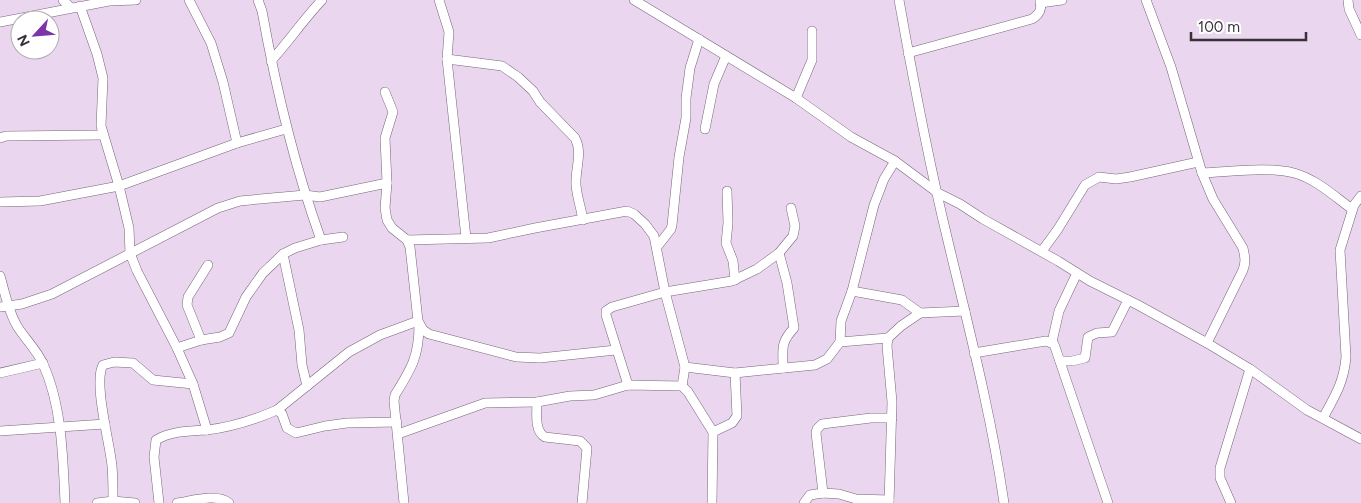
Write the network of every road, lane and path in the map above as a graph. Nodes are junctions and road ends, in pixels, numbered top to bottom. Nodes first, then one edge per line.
1 (63, 0) edge
2 (136, 0) edge
3 (189, 0) edge
4 (258, 0) edge
5 (322, 0) edge
6 (439, 0) edge
7 (634, 0) edge
8 (898, 0) edge
9 (1062, 0) edge
10 (1146, 0) edge
11 (1348, 0) edge
12 (1040, 1) edge
13 (80, 6) junction
14 (70, 8) junction
15 (0, 22) edge
16 (812, 31) dead end
17 (1361, 35) edge
18 (699, 40) junction
19 (908, 53) junction
20 (726, 56) junction
21 (447, 59) junction
22 (271, 61) junction
23 (385, 92) dead end
24 (796, 98) junction
25 (286, 129) junction
26 (705, 129) dead end
27 (103, 136) junction
28 (0, 138) edge
29 (237, 143) junction
30 (895, 161) junction
31 (1198, 162) junction
32 (1202, 173) junction
33 (387, 183) junction
34 (119, 186) junction
35 (728, 191) dead end
36 (938, 193) junction
37 (305, 195) junction
38 (1361, 196) edge
39 (0, 202) edge
40 (791, 208) dead end
41 (1352, 209) junction
42 (583, 220) junction
43 (343, 237) dead end
44 (466, 238) junction
45 (321, 240) junction
46 (407, 240) junction
47 (657, 247) junction
48 (1042, 251) junction
49 (130, 253) junction
50 (779, 253) junction
51 (283, 254) junction
52 (208, 265) dead end
53 (1077, 273) junction
54 (0, 276) edge
55 (735, 280) junction
56 (852, 290) junction
57 (665, 292) junction
58 (1128, 300) junction
59 (4, 307) edge
60 (966, 311) junction
61 (920, 313) junction
62 (419, 322) junction
63 (888, 338) junction
64 (201, 340) junction
65 (840, 342) junction
66 (1052, 342) junction
67 (1207, 343) junction
68 (176, 348) junction
69 (616, 350) junction
70 (974, 354) junction
71 (1060, 361) junction
72 (43, 363) junction
73 (685, 367) junction
74 (783, 368) junction
75 (1250, 369) junction
76 (0, 373) edge
77 (735, 373) junction
78 (193, 384) junction
79 (628, 385) junction
80 (307, 386) junction
81 (682, 386) junction
82 (537, 402) junction
83 (277, 410) junction
84 (892, 418) junction
85 (1323, 418) junction
86 (397, 422) junction
87 (105, 424) junction
88 (59, 428) junction
89 (207, 430) junction
90 (0, 431) edge
91 (713, 432) junction
92 (398, 434) junction
93 (1361, 439) edge
94 (823, 493) junction
95 (113, 501) junction
96 (889, 501) edge
97 (65, 503) edge
98 (97, 503) edge
99 (135, 503) edge
100 (159, 503) edge
101 (177, 503) edge
102 (229, 503) edge
103 (404, 503) edge
104 (582, 503) edge
105 (712, 503) edge
106 (804, 503) edge
107 (1004, 503) edge
108 (1108, 503) edge
109 (1231, 503) edge

1 - 14 street
2 - 13 street
3 - 29 street
4 - 22 street
5 - 22 street
6 - 21 street
7 - 18 street
8 - 19 street
9 - 12 street
10 - 31 street
11 - 17 street
12 - 19 street
13 - 14 street
13 - 27 street
14 - 15 street
16 - 24 street
18 - 20 street
18 - 47 street
19 - 36 street
20 - 24 street
20 - 26 street
21 - 42 street
21 - 44 street
22 - 25 street
23 - 33 street
24 - 30 street
25 - 29 street
25 - 37 street
27 - 28 street
27 - 34 street
29 - 34 street
30 - 36 street
30 - 56 street
31 - 32 street
31 - 48 street
32 - 41 street
32 - 67 street
33 - 37 street
33 - 46 street
34 - 39 street
34 - 49 street
35 - 55 street
36 - 48 street
36 - 60 street
37 - 45 street
37 - 49 street
38 - 41 street
40 - 50 street
41 - 85 street
42 - 44 street
42 - 47 street
43 - 45 street
44 - 46 street
45 - 51 street
46 - 62 street
47 - 57 street
48 - 53 street
49 - 59 street
49 - 68 street
50 - 55 street
50 - 74 street
51 - 64 street
51 - 80 street
52 - 64 street
53 - 58 street
53 - 66 street
54 - 59 street
55 - 57 street
56 - 61 street
56 - 65 street
57 - 69 street
57 - 73 street
58 - 67 street
58 - 71 street
59 - 72 street
60 - 61 street
60 - 70 street
61 - 63 street
62 - 69 street
62 - 80 street
62 - 86 street
63 - 65 street
63 - 84 street
64 - 68 street
65 - 74 street
66 - 70 street
66 - 71 street
67 - 75 street
68 - 78 street
69 - 79 street
70 - 107 street
71 - 108 street
72 - 76 street
72 - 88 street
73 - 77 street
73 - 81 street
74 - 77 street
75 - 85 street
75 - 109 street
77 - 91 street
78 - 87 street
78 - 89 street
79 - 81 street
79 - 82 street
80 - 83 street
81 - 91 street
82 - 92 street
82 - 104 street
83 - 86 street
83 - 89 street
84 - 94 street
84 - 96 street
85 - 93 street
86 - 92 street
87 - 88 street
87 - 95 street
88 - 90 street
88 - 97 street
89 - 100 street
91 - 105 street
92 - 103 street
94 - 96 street
94 - 106 street
95 - 98 street
95 - 99 street
101 - 102 street

